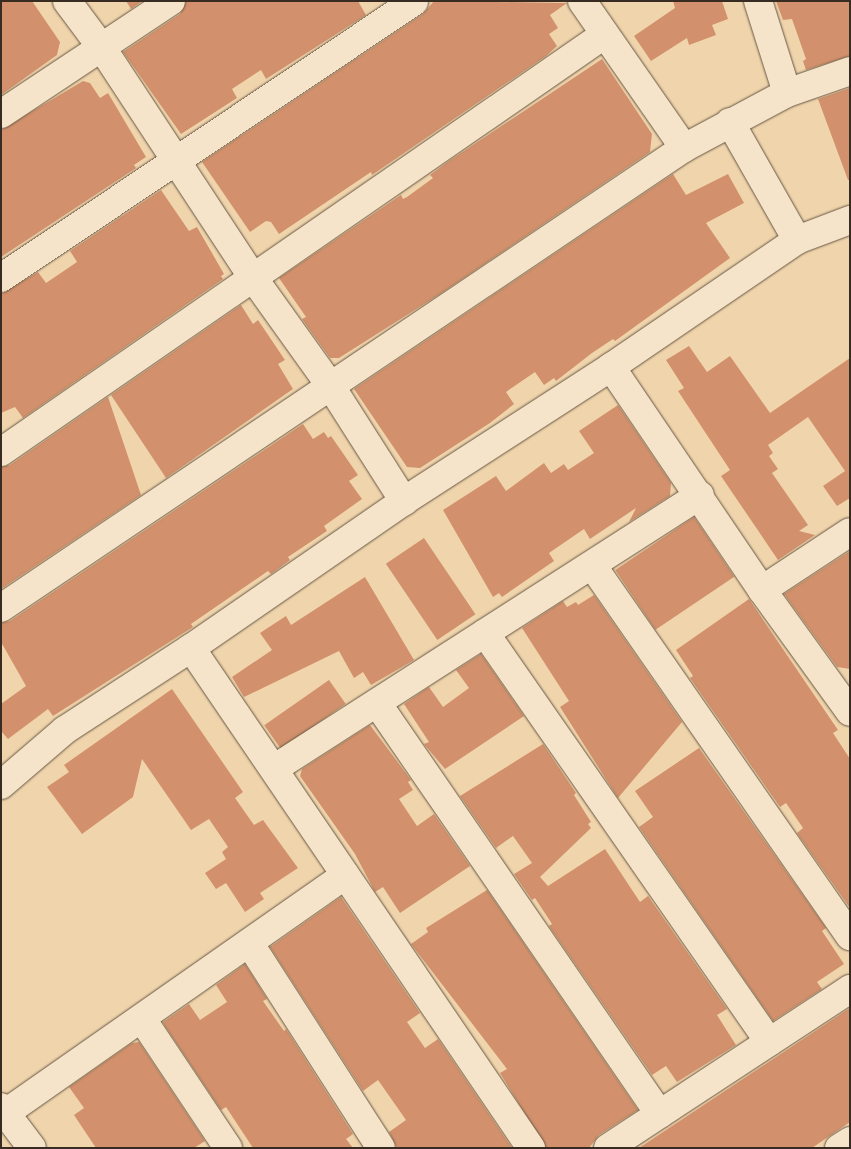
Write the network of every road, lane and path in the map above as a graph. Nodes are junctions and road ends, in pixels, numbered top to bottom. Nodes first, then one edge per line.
1 (67, 1) edge
2 (171, 1) edge
3 (414, 1) edge
4 (582, 1) edge
5 (758, 1) edge
6 (604, 35) junction
7 (102, 48) junction
8 (850, 71) edge
9 (788, 93) junction
10 (1, 114) edge
11 (730, 122) junction
12 (684, 148) junction
13 (176, 160) junction
14 (850, 220) edge
15 (797, 240) junction
16 (1, 278) edge
17 (254, 279) junction
18 (611, 367) junction
19 (330, 385) junction
20 (1, 452) edge
21 (700, 495) junction
22 (404, 501) junction
23 (850, 532) edge
24 (592, 565) junction
25 (762, 590) junction
26 (1, 608) edge
27 (485, 633) junction
28 (192, 648) junction
29 (846, 699) edge
30 (377, 703) junction
31 (275, 768) junction
32 (4, 776) edge
33 (345, 875) junction
34 (850, 936) edge
35 (250, 944) junction
36 (850, 988) edge
37 (142, 1019) junction
38 (770, 1042) junction
39 (4, 1109) edge
40 (660, 1114) junction
41 (850, 1141) edge
42 (32, 1148) edge
43 (228, 1148) edge
44 (381, 1148) edge
45 (531, 1148) edge
46 (608, 1148) edge
47 (839, 1148) edge

1 - 7 street
2 - 7 street
3 - 13 street
4 - 6 street
5 - 9 street
6 - 12 street
6 - 17 street
7 - 10 street
7 - 13 street
8 - 9 street
9 - 11 street
11 - 12 street
11 - 15 street
12 - 19 street
13 - 16 street
13 - 17 street
14 - 15 street
15 - 18 street
17 - 19 street
17 - 20 street
18 - 21 street
18 - 22 street
19 - 22 street
19 - 26 street
21 - 24 street
21 - 25 street
22 - 28 street
23 - 25 street
24 - 27 street
24 - 34 street
25 - 29 street
27 - 30 street
27 - 38 street
28 - 31 street
28 - 32 street
30 - 31 street
30 - 40 street
31 - 33 street
33 - 35 street
33 - 45 street
35 - 37 street
35 - 44 street
36 - 38 street
37 - 39 street
37 - 43 street
38 - 40 street
39 - 42 street
40 - 46 street
41 - 47 street

